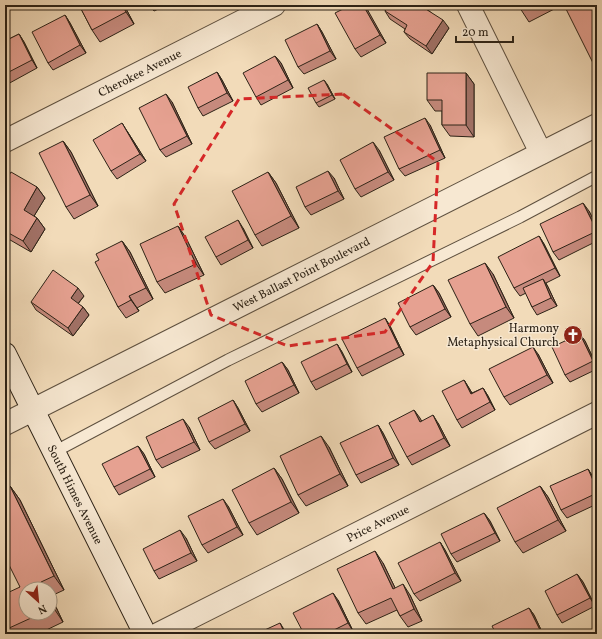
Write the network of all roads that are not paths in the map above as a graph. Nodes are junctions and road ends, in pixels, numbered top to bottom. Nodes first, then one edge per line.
1 (274, 5) edge
2 (468, 5) edge
3 (597, 125) edge
4 (5, 140) edge
5 (541, 153) junction
6 (597, 176) edge
7 (5, 354) edge
8 (33, 410) junction
9 (597, 413) edge
10 (5, 424) edge
11 (54, 452) junction
12 (145, 634) edge
13 (158, 634) edge

1 - 4 street, Cherokee Avenue
2 - 5 street
3 - 5 street, West Ballast Point Boulevard
5 - 8 street, West Ballast Point Boulevard
6 - 11 lane
7 - 8 street, South Himes Avenue
8 - 10 street, West Ballast Point Boulevard
8 - 11 street, South Himes Avenue
9 - 13 street, Price Avenue
11 - 12 street, South Himes Avenue

